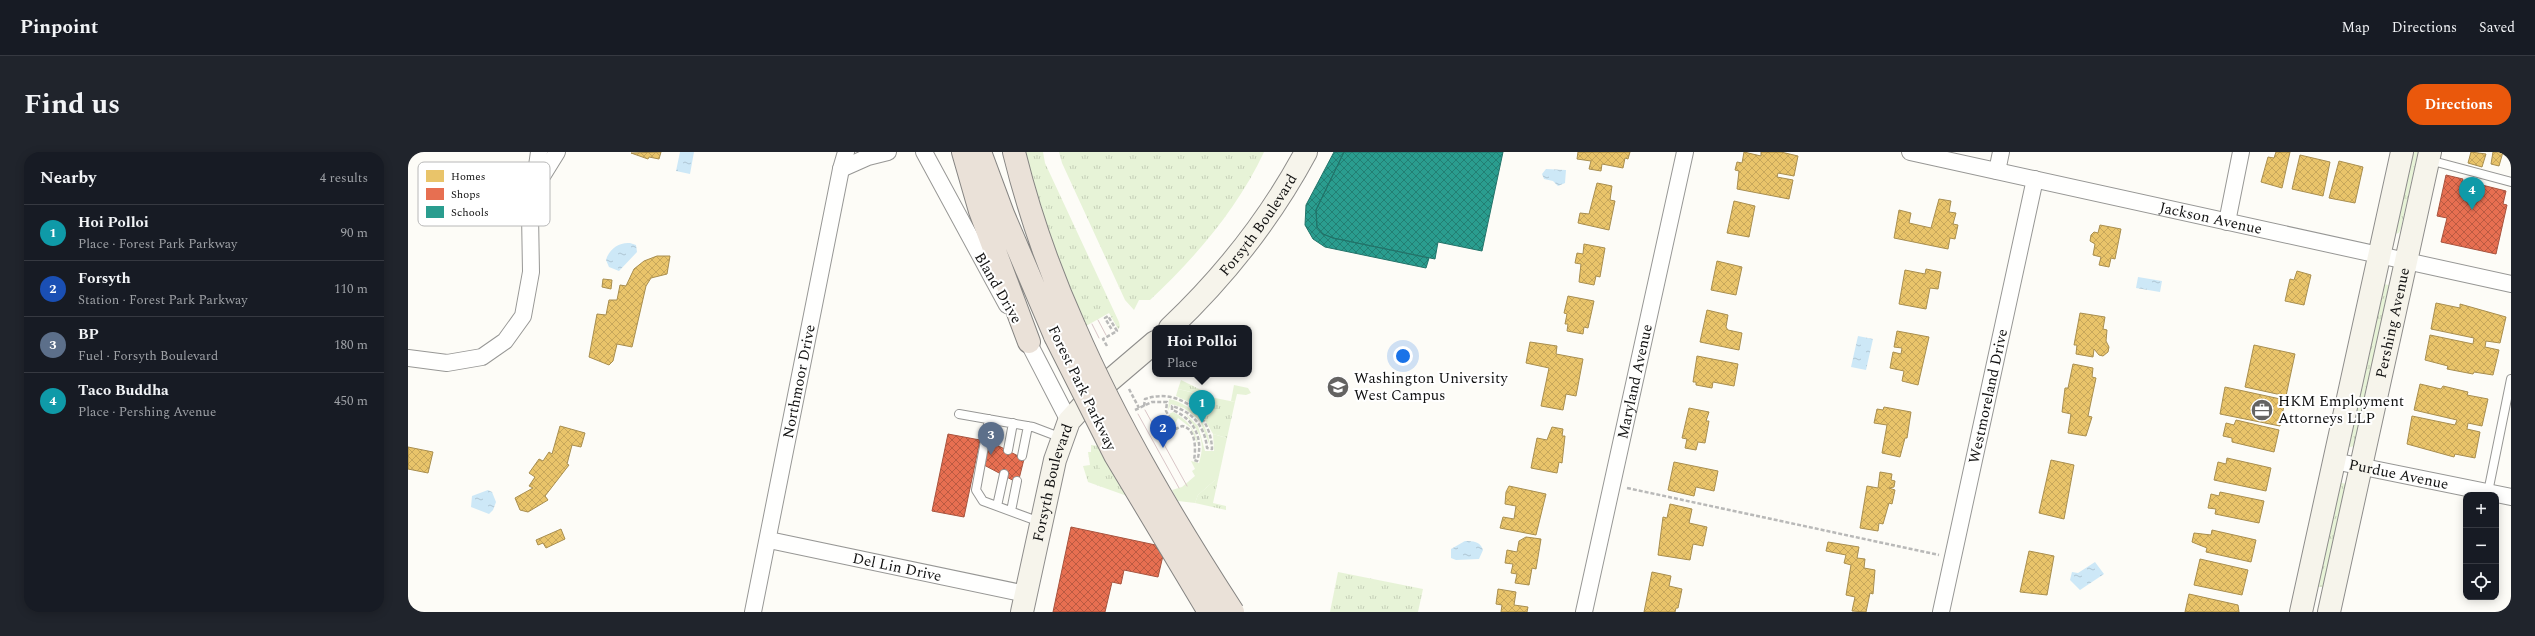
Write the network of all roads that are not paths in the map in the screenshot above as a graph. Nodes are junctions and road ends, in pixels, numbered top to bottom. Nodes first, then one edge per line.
1 (539, 152) edge
2 (557, 152) edge
3 (846, 152) edge
4 (888, 152) edge
5 (963, 152) edge
6 (980, 152) edge
7 (1014, 152) edge
8 (1306, 152) edge
9 (1685, 152) edge
10 (1910, 152) edge
11 (2001, 152) edge
12 (2241, 152) edge
13 (2402, 152) edge
14 (922, 153) edge
15 (2429, 156) edge
16 (538, 162) edge
17 (550, 164) edge
18 (841, 169) junction
19 (1997, 171) junction
20 (2035, 179) junction
21 (2511, 182) edge
22 (2227, 222) junction
23 (530, 226) edge
24 (2379, 255) junction
25 (2406, 261) junction
26 (2510, 281) edge
27 (1173, 325) edge
28 (1065, 332) junction
29 (1029, 342) junction
30 (1152, 345) edge
31 (408, 358) edge
32 (2511, 378) edge
33 (959, 414) dead end
34 (988, 419) junction
35 (1013, 423) junction
36 (1028, 426) junction
37 (1065, 430) junction
38 (1008, 450) dead end
39 (1022, 456) dead end
40 (2334, 461) junction
41 (2361, 467) junction
42 (1004, 474) dead end
43 (1017, 481) dead end
44 (2488, 492) joint
45 (2499, 494) edge
46 (2511, 497) edge
47 (997, 506) junction
48 (1011, 511) junction
49 (1041, 522) junction
50 (768, 540) junction
51 (1024, 603) edge
52 (753, 612) edge
53 (1209, 612) edge
54 (1233, 612) edge
55 (1584, 612) edge
56 (1942, 612) edge
57 (2301, 612) edge
58 (2329, 612) edge

1 - 16 street
2 - 17 street
3 - 18 street, Northmoor Drive
4 - 18 street
5 - 29 highway
6 - 28 highway, Forest Park Parkway
7 - 28 highway, Forest Park Parkway
8 - 27 street, Forsyth Boulevard
9 - 55 street, Maryland Avenue
10 - 19 street, Jackson Avenue
11 - 19 street
12 - 22 street
13 - 24 street, Pershing Avenue
14 - 29 street, Bland Drive
15 - 21 lane
15 - 25 street, Pershing Avenue
18 - 50 street, Northmoor Drive
19 - 20 street, Jackson Avenue
20 - 22 street, Jackson Avenue
20 - 56 street, Westmoreland Drive
22 - 24 street, Jackson Avenue
23 - 31 street
24 - 25 street, Jackson Avenue
24 - 40 street, Pershing Avenue
25 - 26 street, Jackson Avenue
25 - 41 street, Pershing Avenue
28 - 53 highway, Forest Park Parkway, bridge
28 - 54 highway, Forest Park Parkway, bridge
29 - 37 street, Bland Drive
30 - 37 street, Forsyth Boulevard
32 - 44 lane
33 - 34 lane
34 - 35 lane
34 - 47 lane
35 - 36 lane
35 - 38 lane
36 - 37 lane
36 - 39 lane
37 - 49 street, Forsyth Boulevard
40 - 41 street, Purdue Avenue
40 - 57 street, Pershing Avenue
41 - 44 street, Purdue Avenue
41 - 58 street, Pershing Avenue
42 - 47 lane
43 - 48 lane
45 - 46 street, Purdue Avenue
47 - 48 lane
48 - 49 lane
49 - 51 street, Forsyth Boulevard
50 - 51 street, Del Lin Drive
50 - 52 street, Northmoor Drive

